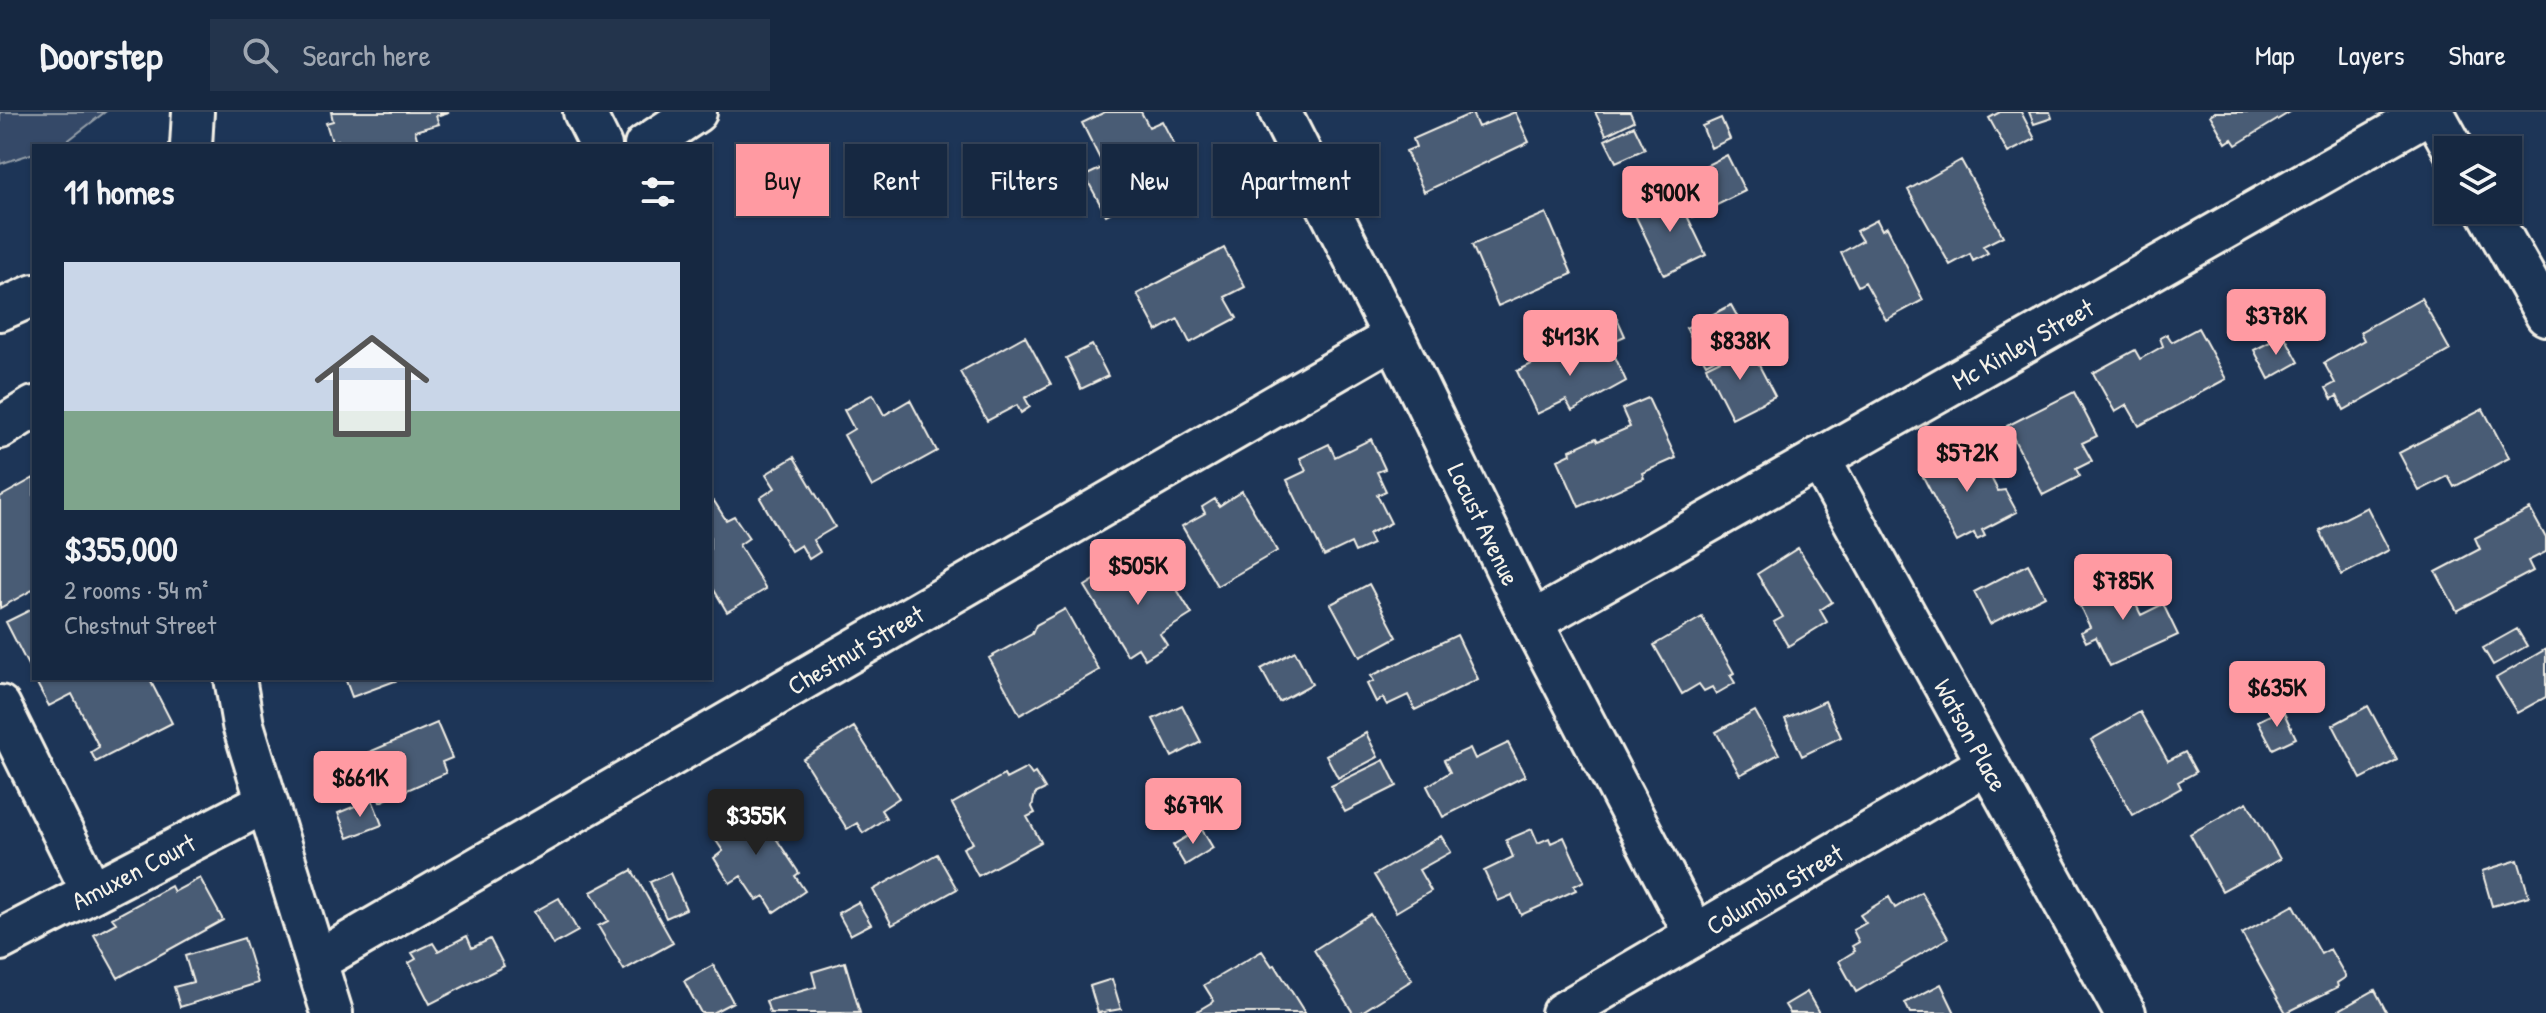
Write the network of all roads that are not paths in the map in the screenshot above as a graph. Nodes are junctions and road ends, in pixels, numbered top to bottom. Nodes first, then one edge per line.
1 (193, 112) edge
2 (584, 112) edge
3 (696, 112) edge
4 (1280, 112) edge
5 (2432, 112) edge
6 (2446, 136) edge
7 (191, 144) edge
8 (600, 144) edge
9 (648, 144) edge
10 (2495, 224) edge
11 (32, 296) edge
12 (0, 310) edge
13 (2546, 315) edge
14 (1394, 337) junction
15 (32, 408) edge
16 (0, 428) edge
17 (1819, 458) junction
18 (1532, 622) junction
19 (235, 680) edge
20 (0, 706) edge
21 (1987, 764) junction
22 (266, 802) junction
23 (92, 892) junction
24 (1694, 933) junction
25 (0, 940) edge
26 (317, 961) junction
27 (332, 1013) edge
28 (1562, 1013) edge
29 (2125, 1013) edge

1 - 7 street
2 - 8 street
3 - 9 street
4 - 14 street, Locust Avenue
5 - 6 street
5 - 17 street, Mc Kinley Street
10 - 13 street
11 - 12 street
14 - 18 street, Locust Avenue
14 - 26 street, Chestnut Street
15 - 16 street
17 - 18 street, Mc Kinley Street
17 - 21 street, Watson Place
18 - 24 street, Locust Avenue
19 - 22 street
20 - 23 street
21 - 24 street, Columbia Street
21 - 29 street, Watson Place
22 - 23 street, Amuxen Court
22 - 26 street
23 - 25 street, Amuxen Court
24 - 28 street, Columbia Street
26 - 27 street

